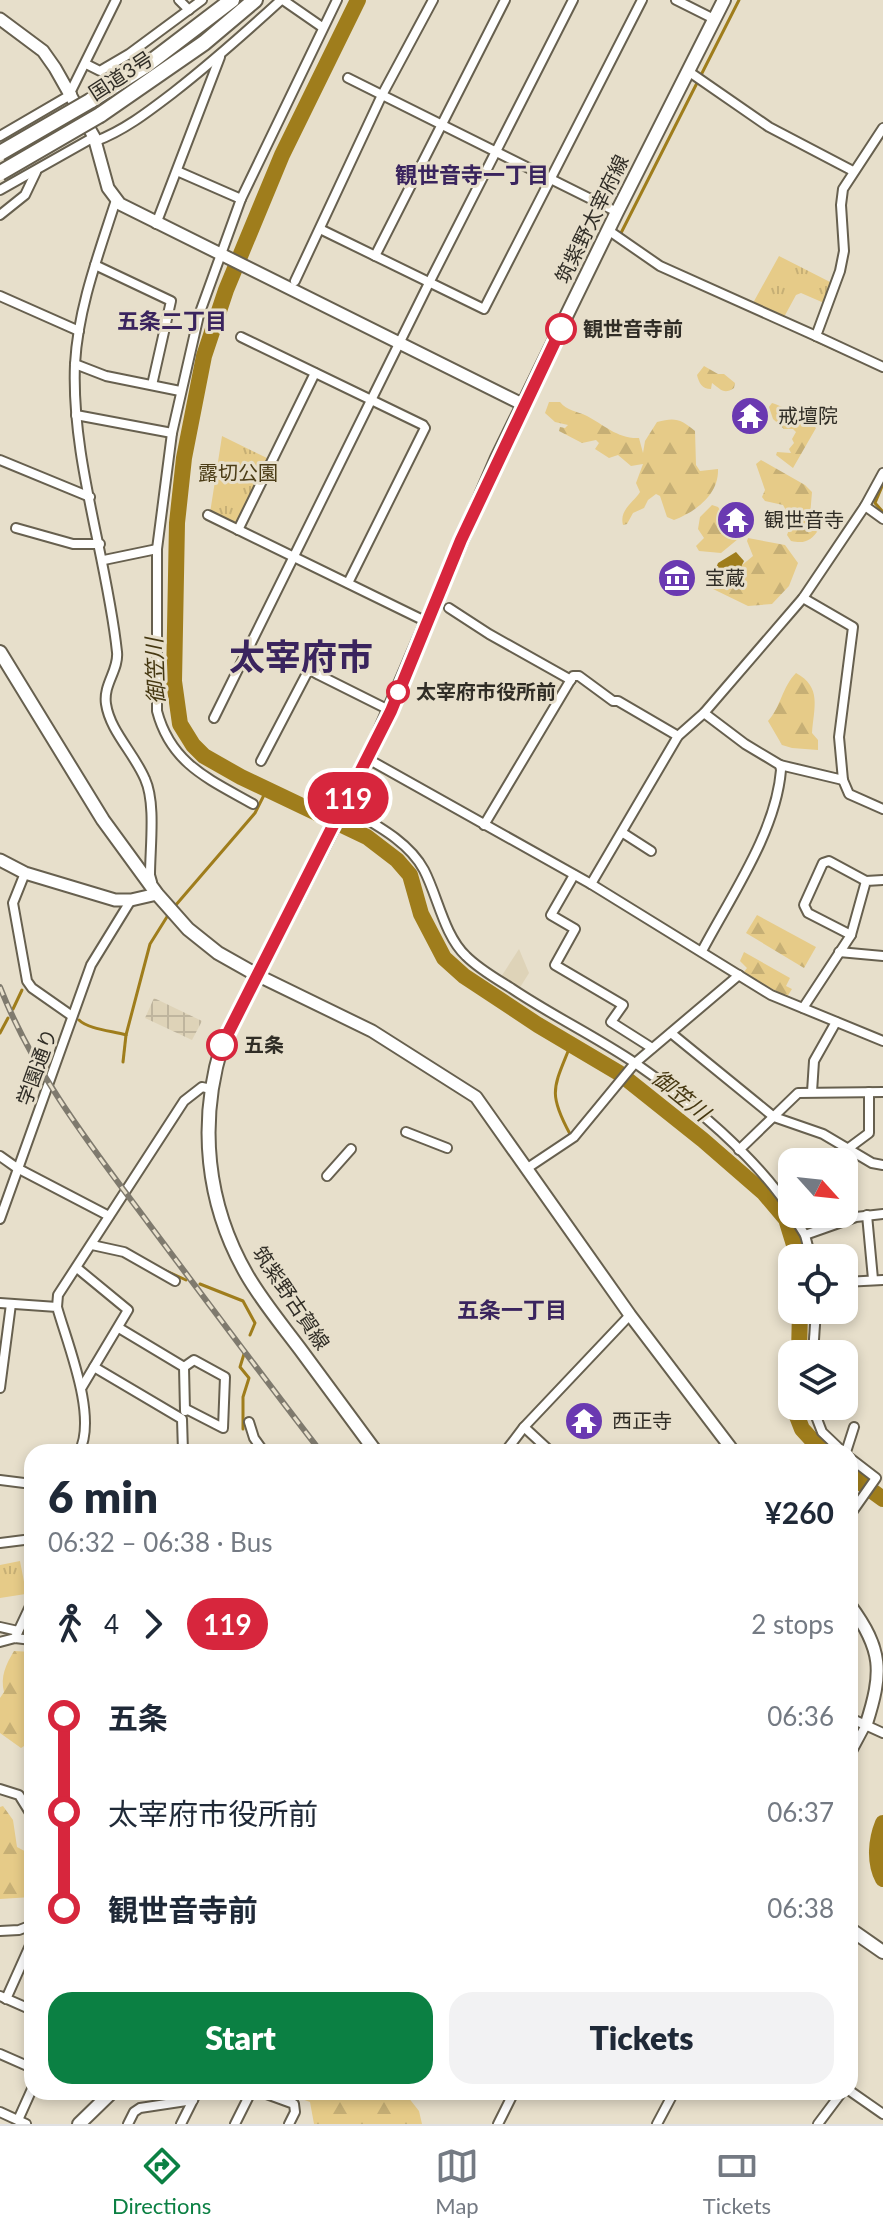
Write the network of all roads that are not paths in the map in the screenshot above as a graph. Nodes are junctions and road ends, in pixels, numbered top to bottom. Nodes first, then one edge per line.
1 (116, 0) edge
2 (179, 0) edge
3 (202, 0) edge
4 (232, 0) edge
5 (255, 0) edge
6 (282, 0) edge
7 (337, 0) edge
8 (433, 0) edge
9 (505, 0) edge
10 (573, 0) edge
11 (642, 0) edge
12 (676, 0) edge
13 (724, 0) edge
14 (189, 10) junction
15 (0, 19) edge
16 (714, 19) junction
17 (322, 27) junction
18 (220, 56) junction
19 (86, 64) junction
20 (696, 75) junction
21 (348, 78) dead end
22 (72, 93) junction
23 (382, 95) junction
24 (442, 125) junction
25 (883, 128) edge
26 (0, 136) edge
27 (95, 139) junction
28 (497, 152) junction
29 (0, 153) edge
30 (36, 171) junction
31 (177, 171) junction
32 (853, 171) junction
33 (0, 173) edge
34 (550, 178) junction
35 (0, 190) edge
36 (241, 199) junction
37 (116, 200) junction
38 (617, 212) junction
39 (0, 215) edge
40 (156, 224) junction
41 (320, 229) junction
42 (608, 230) junction
43 (221, 255) junction
44 (375, 256) junction
45 (95, 265) junction
46 (295, 281) dead end
47 (429, 283) junction
48 (0, 296) edge
49 (79, 331) junction
50 (816, 336) junction
51 (241, 337) dead end
52 (399, 344) junction
53 (75, 364) junction
54 (883, 367) edge
55 (315, 373) junction
56 (152, 385) junction
57 (180, 391) junction
58 (371, 399) junction
59 (524, 405) junction
60 (76, 415) junction
61 (172, 433) junction
62 (0, 460) edge
63 (883, 473) edge
64 (90, 497) junction
65 (865, 506) junction
66 (208, 515) dead end
67 (883, 519) edge
68 (16, 528) dead end
69 (238, 530) junction
70 (100, 544) junction
71 (157, 549) junction
72 (293, 557) junction
73 (104, 560) junction
74 (348, 583) junction
75 (803, 598) junction
76 (449, 608) dead end
77 (427, 622) junction
78 (0, 652) edge
79 (571, 680) junction
80 (391, 711) junction
81 (704, 713) junction
82 (214, 718) dead end
83 (678, 736) junction
84 (368, 759) junction
85 (261, 761) dead end
86 (780, 765) junction
87 (843, 780) junction
88 (253, 804) dead end
89 (343, 807) junction
90 (883, 809) edge
91 (484, 825) junction
92 (623, 833) junction
93 (651, 851) dead end
94 (0, 860) edge
95 (25, 873) junction
96 (574, 875) junction
97 (883, 880) edge
98 (866, 881) junction
99 (591, 884) junction
100 (157, 894) junction
101 (131, 900) junction
102 (851, 935) junction
103 (702, 951) junction
104 (839, 952) junction
105 (883, 956) edge
106 (257, 975) junction
107 (739, 975) junction
108 (803, 1008) junction
109 (72, 1016) junction
110 (836, 1022) junction
111 (671, 1033) junction
112 (883, 1041) edge
113 (652, 1048) junction
114 (634, 1065) junction
115 (211, 1089) junction
116 (812, 1092) junction
117 (869, 1092) junction
118 (883, 1092) edge
119 (774, 1117) junction
120 (406, 1132) dead end
121 (869, 1133) junction
122 (883, 1134) edge
123 (447, 1148) dead end
124 (846, 1148) edge
125 (849, 1148) edge
126 (351, 1149) dead end
127 (739, 1150) junction
128 (858, 1155) edge
129 (0, 1156) edge
130 (883, 1165) edge
131 (17, 1168) junction
132 (526, 1169) junction
133 (327, 1176) dead end
134 (778, 1192) edge
135 (883, 1214) edge
136 (867, 1215) junction
137 (109, 1216) junction
138 (0, 1219) edge
139 (801, 1228) edge
140 (805, 1235) junction
141 (807, 1244) edge
142 (92, 1245) junction
143 (77, 1268) junction
144 (873, 1279) junction
145 (883, 1280) edge
146 (175, 1281) dead end
147 (858, 1281) edge
148 (0, 1303) edge
149 (11, 1304) junction
150 (57, 1307) junction
151 (630, 1315) junction
152 (119, 1328) junction
153 (94, 1367) junction
154 (184, 1367) junction
155 (82, 1387) junction
156 (0, 1388) edge
157 (186, 1409) junction
158 (182, 1419) junction
159 (817, 1420) edge
160 (249, 1422) dead end
161 (524, 1427) junction
162 (854, 1427) dead end
163 (82, 1444) edge
164 (183, 1444) edge
165 (258, 1444) edge
166 (370, 1444) edge
167 (511, 1444) edge
168 (542, 1444) edge
169 (728, 1444) edge
170 (835, 1444) edge
171 (847, 1444) edge
172 (858, 1464) edge
173 (0, 1480) edge
174 (24, 1483) edge
175 (858, 1503) edge
176 (24, 1540) edge
177 (0, 1543) edge
178 (858, 1616) edge
179 (24, 1618) edge
180 (0, 1627) edge
181 (16, 1634) junction
182 (24, 1637) edge
183 (0, 1642) edge
184 (858, 1722) edge
185 (866, 1725) junction
186 (883, 1733) edge
187 (858, 1740) edge
188 (0, 1789) edge
189 (24, 1803) edge
190 (24, 1928) edge
191 (0, 1931) edge
192 (858, 1935) edge
193 (883, 1952) edge
194 (24, 1956) edge
195 (3, 1997) edge
196 (24, 2006) edge
197 (0, 2054) edge
198 (24, 2064) edge
199 (858, 2097) edge
200 (29, 2100) edge
201 (104, 2100) edge
202 (177, 2100) edge
203 (193, 2100) edge
204 (247, 2100) edge
205 (283, 2100) edge
206 (510, 2100) edge
207 (670, 2100) edge
208 (836, 2100) edge
209 (0, 2112) edge
210 (883, 2114) edge
211 (22, 2122) edge
212 (79, 2124) edge
213 (128, 2124) edge
214 (181, 2124) edge
215 (235, 2124) edge
216 (289, 2124) edge
217 (498, 2124) edge
218 (657, 2124) edge
219 (818, 2124) edge

1 - 19 street
2 - 14 street
3 - 14 street
4 - 29 highway, 国道3号, bridge
5 - 33 highway, 国道3号, bridge
6 - 17 street
6 - 18 street
7 - 17 street
8 - 23 street
9 - 24 street
10 - 28 street
11 - 34 street
12 - 16 street
13 - 16 main road, 筑紫野太宰府線
14 - 19 street
15 - 22 street
16 - 20 main road, 筑紫野太宰府線
17 - 36 street
18 - 27 street
18 - 31 street
19 - 22 street
20 - 32 street
20 - 38 main road, 筑紫野太宰府線
21 - 23 street
22 - 26 street
22 - 27 street
23 - 24 street
23 - 41 street
24 - 28 street
24 - 44 street
25 - 32 street
27 - 30 street
27 - 37 street
28 - 34 street
28 - 47 street
30 - 35 street
30 - 39 street
31 - 36 street
31 - 40 street
32 - 50 street
34 - 38 street
34 - 47 street
36 - 43 street
37 - 40 street
37 - 45 street
38 - 42 main road, 筑紫野太宰府線
40 - 43 street
41 - 44 street
41 - 46 street
42 - 50 street
42 - 59 main road, 筑紫野太宰府線
43 - 52 street
43 - 57 street
44 - 47 street
45 - 49 street
45 - 56 street
47 - 52 street
48 - 49 street
49 - 53 street
50 - 54 street
51 - 55 street
52 - 58 street
52 - 59 street
53 - 56 street
53 - 60 street
55 - 58 street
55 - 69 street
56 - 57 street
57 - 61 street
58 - 72 street
58 - 74 street
59 - 77 main road, 筑紫野太宰府線
60 - 61 street
60 - 64 street
61 - 71 street
62 - 64 street
63 - 65 street
64 - 70 street
65 - 67 street
65 - 75 street
66 - 69 street
68 - 70 street
69 - 72 street
70 - 73 street
71 - 73 street
71 - 88 street
72 - 74 street
72 - 82 street
73 - 100 street
74 - 77 street
75 - 81 street
75 - 87 street
76 - 79 street
77 - 80 main road, 筑紫野太宰府線
78 - 100 main road
79 - 83 street
79 - 91 street
80 - 84 main road, 筑紫野太宰府線
80 - 85 street
81 - 83 street
81 - 86 street
83 - 92 street
84 - 89 main road, 筑紫野太宰府線
84 - 91 street
86 - 87 street
86 - 103 street
87 - 90 street
89 - 106 main road, 筑紫野太宰府線
89 - 114 street
91 - 96 street
92 - 93 street
92 - 99 street
94 - 95 street
95 - 101 street
95 - 109 street
96 - 99 street
96 - 113 street
97 - 98 street
98 - 102 street
98 - 102 street
99 - 103 street
100 - 101 street
100 - 106 main road
101 - 109 street, 学園通り
102 - 104 street
103 - 107 street
104 - 105 street
104 - 108 street
106 - 115 main road, 筑紫野古賀線
106 - 132 street
107 - 108 street
107 - 111 street
108 - 110 street
109 - 131 street, 学園通り
110 - 112 street
110 - 116 street
111 - 113 street
111 - 119 street
113 - 114 street
114 - 127 street
114 - 132 street
115 - 137 street
115 - 166 main road, 筑紫野古賀線
116 - 117 street
116 - 119 street
117 - 118 street
117 - 121 street
119 - 124 street
119 - 127 street
120 - 123 street
121 - 122 street
121 - 125 street
126 - 133 street
127 - 134 street
128 - 130 street
129 - 131 street
131 - 137 street
131 - 138 street, 学園通り
132 - 151 street
135 - 136 street
136 - 140 street
136 - 144 street
137 - 142 street
139 - 140 street
140 - 141 street
142 - 143 street
142 - 146 street
143 - 150 street
143 - 152 street
144 - 145 street
144 - 147 street
148 - 149 street
149 - 150 street
149 - 156 street
150 - 155 street
151 - 161 street
151 - 169 street
152 - 153 street
152 - 154 street
153 - 155 street
153 - 158 street
154 - 157 street
154 - 157 street
155 - 163 street
157 - 158 street
158 - 164 street
159 - 170 street
160 - 165 street
161 - 167 street
161 - 168 street
162 - 171 street
172 - 175 street
173 - 174 street
176 - 177 street
178 - 185 street
179 - 181 street
180 - 181 street
181 - 182 street
181 - 183 street
184 - 185 street
185 - 186 street
185 - 187 street
188 - 189 street
190 - 191 street
192 - 193 main road
194 - 195 street
195 - 196 street
197 - 198 street
199 - 210 street
200 - 211 street
201 - 212 main road
202 - 213 street
203 - 214 street
204 - 215 street
205 - 216 street
206 - 217 street
207 - 218 street
208 - 219 street
209 - 211 street

